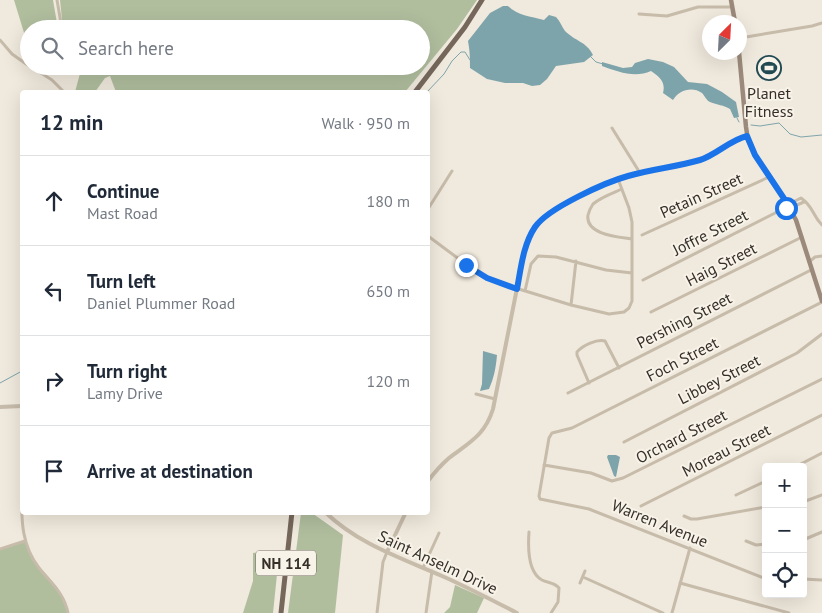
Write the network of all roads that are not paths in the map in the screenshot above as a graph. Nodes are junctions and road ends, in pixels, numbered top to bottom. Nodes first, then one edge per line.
1 (57, 0) edge
2 (482, 0) edge
3 (731, 0) edge
4 (732, 7) junction
5 (640, 14) dead end
6 (734, 15) edge
7 (60, 20) edge
8 (822, 23) edge
9 (747, 37) edge
10 (0, 40) edge
11 (20, 60) edge
12 (740, 60) edge
13 (430, 72) edge
14 (45, 75) edge
15 (428, 75) edge
16 (62, 90) edge
17 (417, 90) edge
18 (612, 128) dead end
19 (747, 136) junction
20 (452, 171) dead end
21 (640, 173) junction
22 (769, 176) junction
23 (618, 179) junction
24 (622, 189) junction
25 (806, 202) junction
26 (789, 206) junction
27 (430, 207) edge
28 (822, 226) edge
29 (642, 235) dead end
30 (430, 237) edge
31 (802, 237) junction
32 (632, 239) junction
33 (822, 256) edge
34 (576, 261) junction
35 (809, 263) junction
36 (811, 270) junction
37 (632, 273) junction
38 (643, 280) dead end
39 (517, 289) junction
40 (525, 291) junction
41 (822, 302) edge
42 (571, 305) junction
43 (651, 312) dead end
44 (822, 334) edge
45 (619, 368) junction
46 (822, 379) edge
47 (589, 383) junction
48 (568, 393) dead end
49 (476, 394) dead end
50 (495, 399) junction
51 (20, 406) edge
52 (0, 407) edge
53 (822, 415) edge
54 (624, 442) dead end
55 (822, 453) edge
56 (803, 463) edge
57 (544, 465) junction
58 (430, 479) edge
59 (762, 484) edge
60 (736, 495) dead end
61 (822, 495) edge
62 (807, 501) edge
63 (641, 506) dead end
64 (762, 508) edge
65 (22, 515) edge
66 (292, 515) edge
67 (328, 515) edge
68 (405, 515) edge
69 (684, 516) dead end
70 (529, 532) dead end
71 (822, 532) edge
72 (439, 533) dead end
73 (807, 539) edge
74 (25, 541) junction
75 (746, 541) dead end
76 (762, 544) edge
77 (690, 548) junction
78 (0, 549) edge
79 (387, 552) junction
80 (423, 568) junction
81 (432, 571) junction
82 (585, 571) dead end
83 (762, 576) edge
84 (583, 577) junction
85 (807, 579) edge
86 (822, 580) edge
87 (580, 583) dead end
88 (680, 583) junction
89 (68, 613) edge
90 (281, 613) edge
91 (377, 613) edge
92 (426, 613) edge
93 (517, 613) edge
94 (551, 613) edge
95 (663, 613) edge
96 (672, 613) edge
97 (789, 613) edge

1 - 7 street
2 - 13 main road
3 - 4 main road
4 - 5 street
4 - 6 main road
8 - 9 street
10 - 11 street
12 - 19 main road
14 - 16 street
15 - 17 main road
18 - 21 street
19 - 21 street
19 - 22 main road
20 - 27 street
21 - 23 street
22 - 26 main road
22 - 29 street, Petain Street
23 - 24 street
23 - 39 street
24 - 32 street
24 - 32 street
25 - 26 street
25 - 26 street
25 - 28 street
26 - 31 main road
26 - 38 street, Joffre Street
30 - 39 street
31 - 35 main road
31 - 43 street, Haig Street
32 - 37 street
33 - 35 street
34 - 37 street
34 - 40 street
34 - 42 street
35 - 36 main road
36 - 41 main road
36 - 45 street, Pershing Street
37 - 42 street
39 - 40 street
39 - 50 street
40 - 42 street
41 - 57 street, Foch Street
44 - 54 street, Libbey Street
45 - 47 street, Pershing Street
45 - 47 street
46 - 57 street, Orchard Street
47 - 48 street, Pershing Street
49 - 50 street
50 - 58 street
51 - 52 street
53 - 63 street, Moreau Street
55 - 56 street
57 - 77 street, Warren Avenue
59 - 60 street
61 - 62 street
64 - 69 street
65 - 74 street
66 - 90 main road, NH 114
67 - 79 street, Saint Anselm Drive
68 - 79 street
70 - 94 street
71 - 73 street
72 - 80 street
74 - 78 street
74 - 89 street
75 - 76 street
77 - 83 street, Warren Avenue
77 - 88 street
79 - 80 street, Saint Anselm Drive
79 - 91 street
80 - 81 street, Saint Anselm Drive
81 - 92 street
81 - 93 street, Saint Anselm Drive
82 - 84 street
84 - 87 street
84 - 95 street
85 - 86 street
88 - 96 street
88 - 97 street

